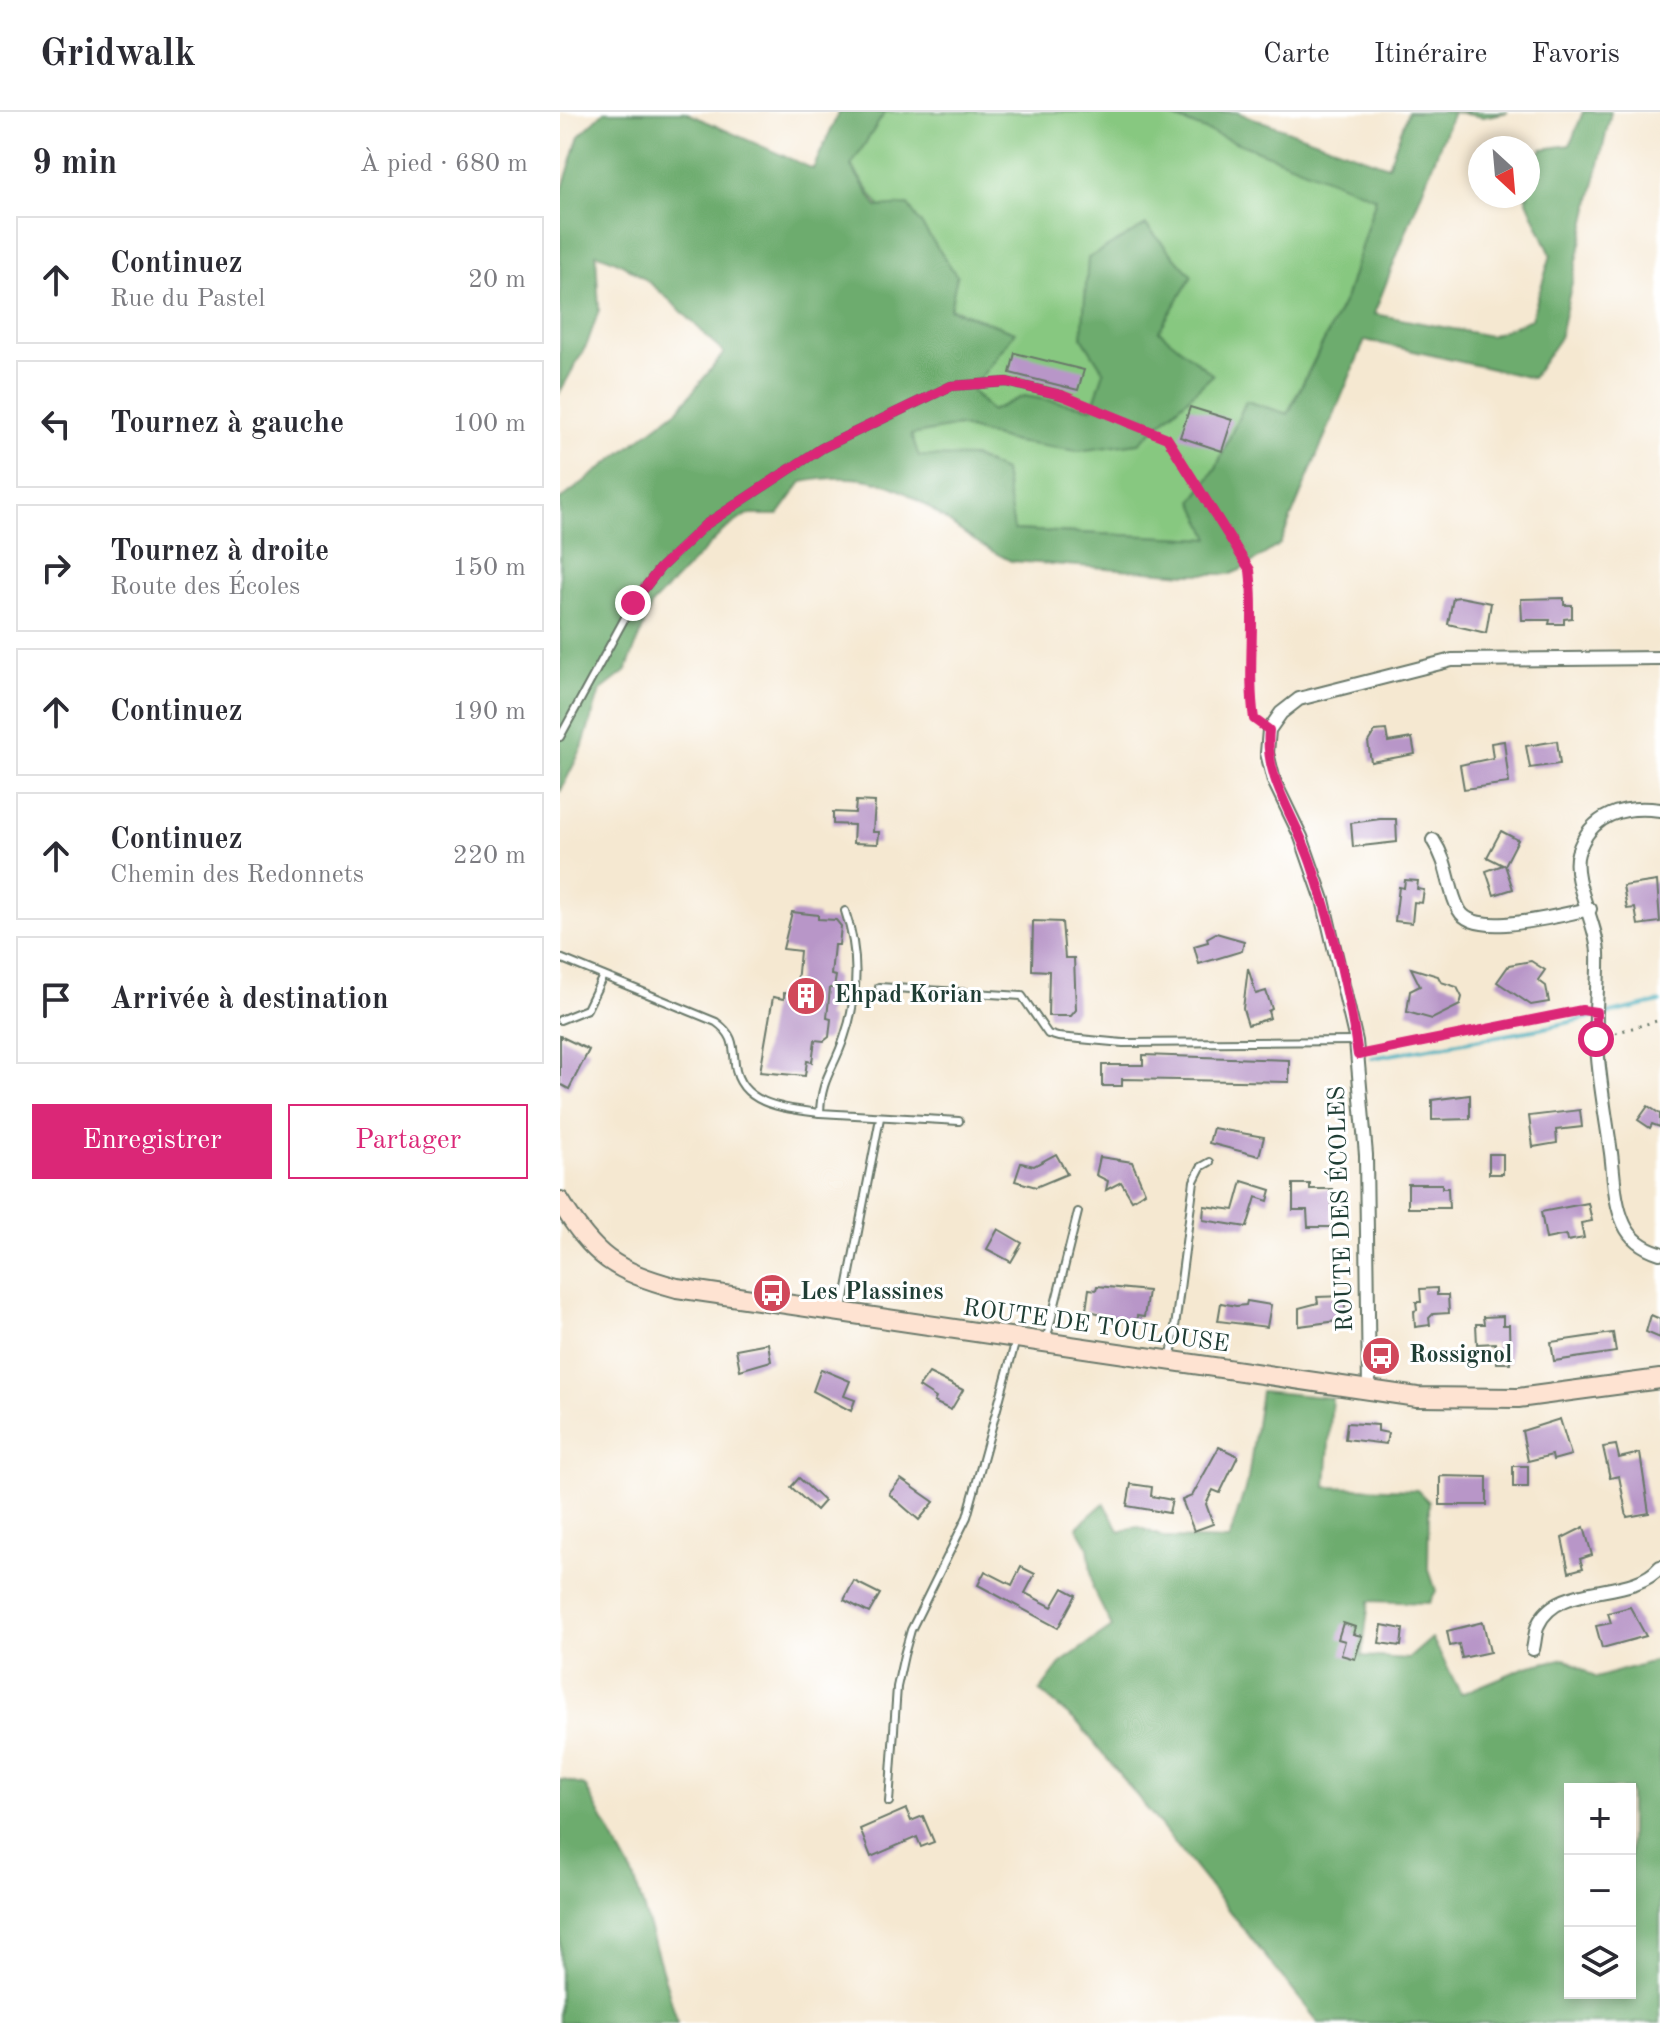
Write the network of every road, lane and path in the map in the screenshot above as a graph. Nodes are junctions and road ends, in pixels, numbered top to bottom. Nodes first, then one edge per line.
1 (1061, 395) joint
2 (1660, 658) edge
3 (1269, 730) junction
4 (560, 737) edge
5 (1660, 810) edge
6 (1433, 840) dead end
7 (1590, 909) junction
8 (845, 911) dead end
9 (560, 958) edge
10 (603, 976) junction
11 (879, 987) dead end
12 (1596, 1006) junction
13 (560, 1020) edge
14 (1660, 1020) edge
15 (1596, 1032) junction
16 (1356, 1041) junction
17 (1358, 1055) junction
18 (820, 1113) junction
19 (880, 1118) junction
20 (959, 1121) dead end
21 (1210, 1162) dead end
22 (560, 1201) edge
23 (1078, 1212) dead end
24 (1660, 1253) edge
25 (842, 1312) junction
26 (1016, 1340) junction
27 (1045, 1344) junction
28 (1171, 1363) junction
29 (1660, 1379) edge
30 (1369, 1391) junction
31 (1660, 1567) edge
32 (1533, 1649) dead end
33 (889, 1802) dead end

1 - 3 path
1 - 4 lane
2 - 3 street
3 - 16 street, ROUTE DES ÉCOLES
5 - 7 street
6 - 7 street
7 - 12 street
8 - 18 lane
9 - 10 lane
10 - 13 lane
10 - 18 lane
11 - 16 lane
12 - 15 street
12 - 17 path
14 - 15 path
15 - 24 street
16 - 17 street, ROUTE DES ÉCOLES
17 - 30 street, ROUTE DES ÉCOLES
18 - 19 lane
19 - 20 lane
19 - 25 lane
21 - 28 lane
22 - 25 street, ROUTE DE TOULOUSE
23 - 27 lane
25 - 26 street, ROUTE DE TOULOUSE
26 - 27 street, ROUTE DE TOULOUSE
26 - 33 lane
27 - 28 street, ROUTE DE TOULOUSE
28 - 30 street, ROUTE DE TOULOUSE
29 - 30 street, ROUTE DE TOULOUSE
31 - 32 street

